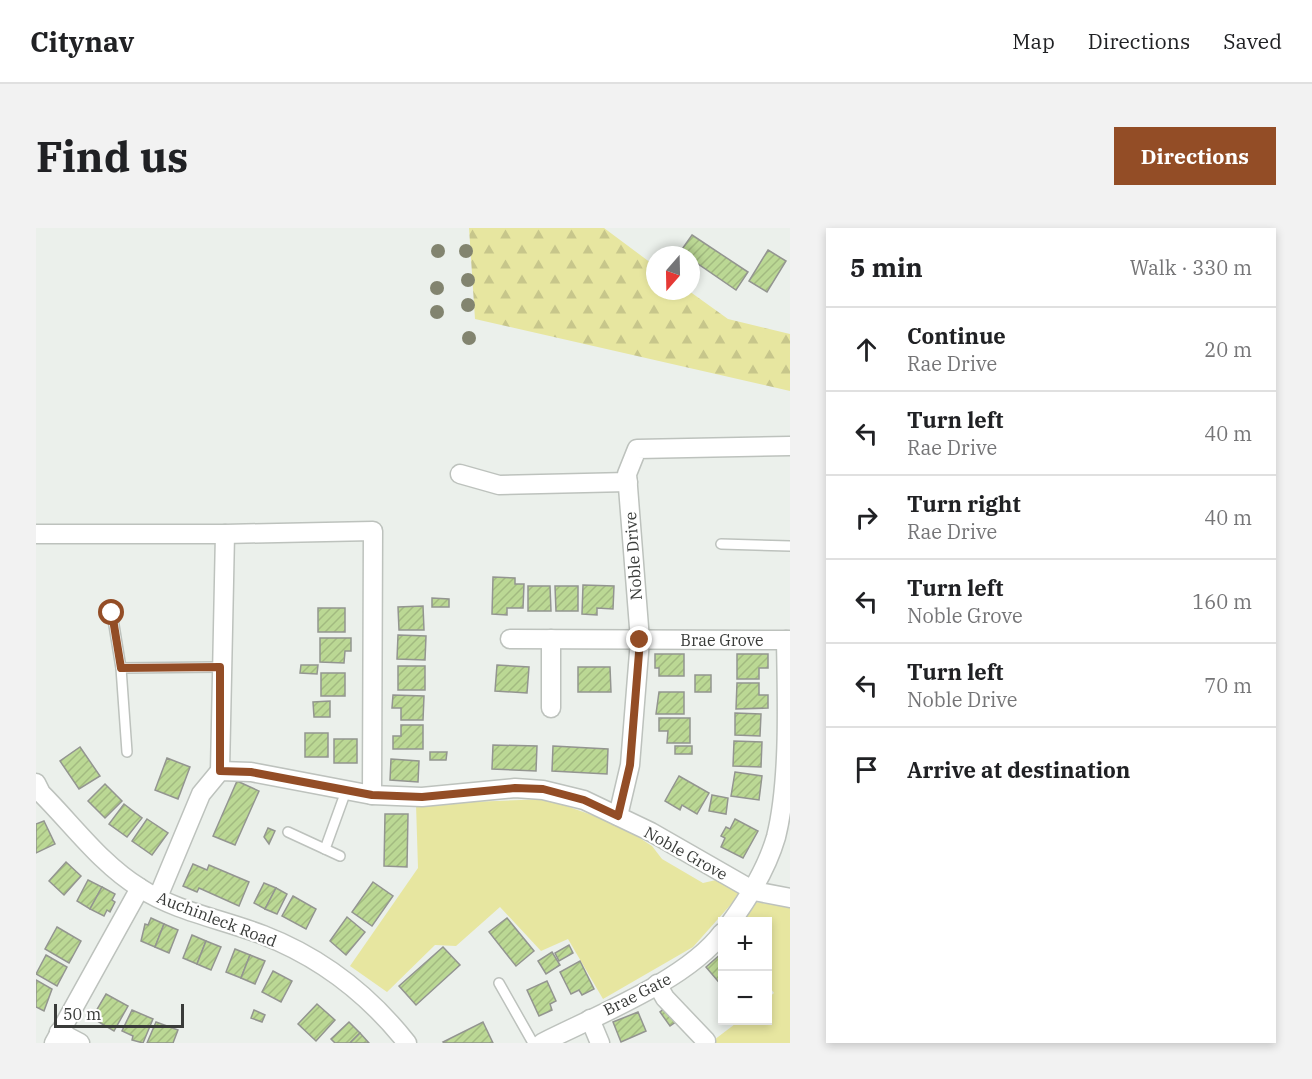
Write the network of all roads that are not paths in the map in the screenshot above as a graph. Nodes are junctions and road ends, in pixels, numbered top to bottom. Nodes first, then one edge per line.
1 (790, 446) edge
2 (460, 474) dead end
3 (628, 482) junction
4 (36, 534) edge
5 (225, 534) junction
6 (721, 544) dead end
7 (790, 546) edge
8 (112, 613) dead end
9 (510, 639) dead end
10 (551, 639) junction
11 (640, 640) junction
12 (788, 640) edge
13 (220, 667) junction
14 (121, 668) junction
15 (551, 708) dead end
16 (127, 752) dead end
17 (220, 771) junction
18 (38, 791) edge
19 (346, 791) junction
20 (372, 795) junction
21 (618, 816) junction
22 (288, 832) dead end
23 (325, 849) junction
24 (340, 856) dead end
25 (140, 888) junction
26 (754, 891) junction
27 (158, 897) junction
28 (790, 898) edge
29 (734, 917) edge
30 (718, 939) edge
31 (499, 983) dead end
32 (657, 984) junction
33 (590, 1019) junction
34 (57, 1038) edge
35 (706, 1041) dead end
36 (80, 1043) edge
37 (407, 1043) edge
38 (533, 1043) edge
39 (542, 1043) edge
40 (600, 1043) edge

1 - 3 street, Noble Drive
2 - 3 street
3 - 11 street, Noble Drive
4 - 5 street
5 - 13 street
5 - 20 street
6 - 7 lane
8 - 14 lane
9 - 10 street, Brae Grove
10 - 11 street, Brae Grove
10 - 15 street
11 - 12 street, Brae Grove
11 - 21 street, Noble Drive
12 - 26 street
13 - 14 lane
13 - 17 street
14 - 16 lane
17 - 19 street, Noble Grove
17 - 27 street
18 - 25 street, Auchinleck Road
19 - 20 street, Noble Grove
19 - 23 lane
20 - 21 street, Noble Grove
21 - 26 street, Noble Grove
22 - 23 lane
23 - 24 lane
25 - 27 street, Auchinleck Road
25 - 34 street
26 - 28 street, Noble Grove
26 - 29 street
27 - 37 street, Auchinleck Road
30 - 32 street, Brae Gate
31 - 38 lane
32 - 33 street, Brae Gate
32 - 35 street
33 - 39 street, Brae Gate
33 - 40 street
34 - 36 street

